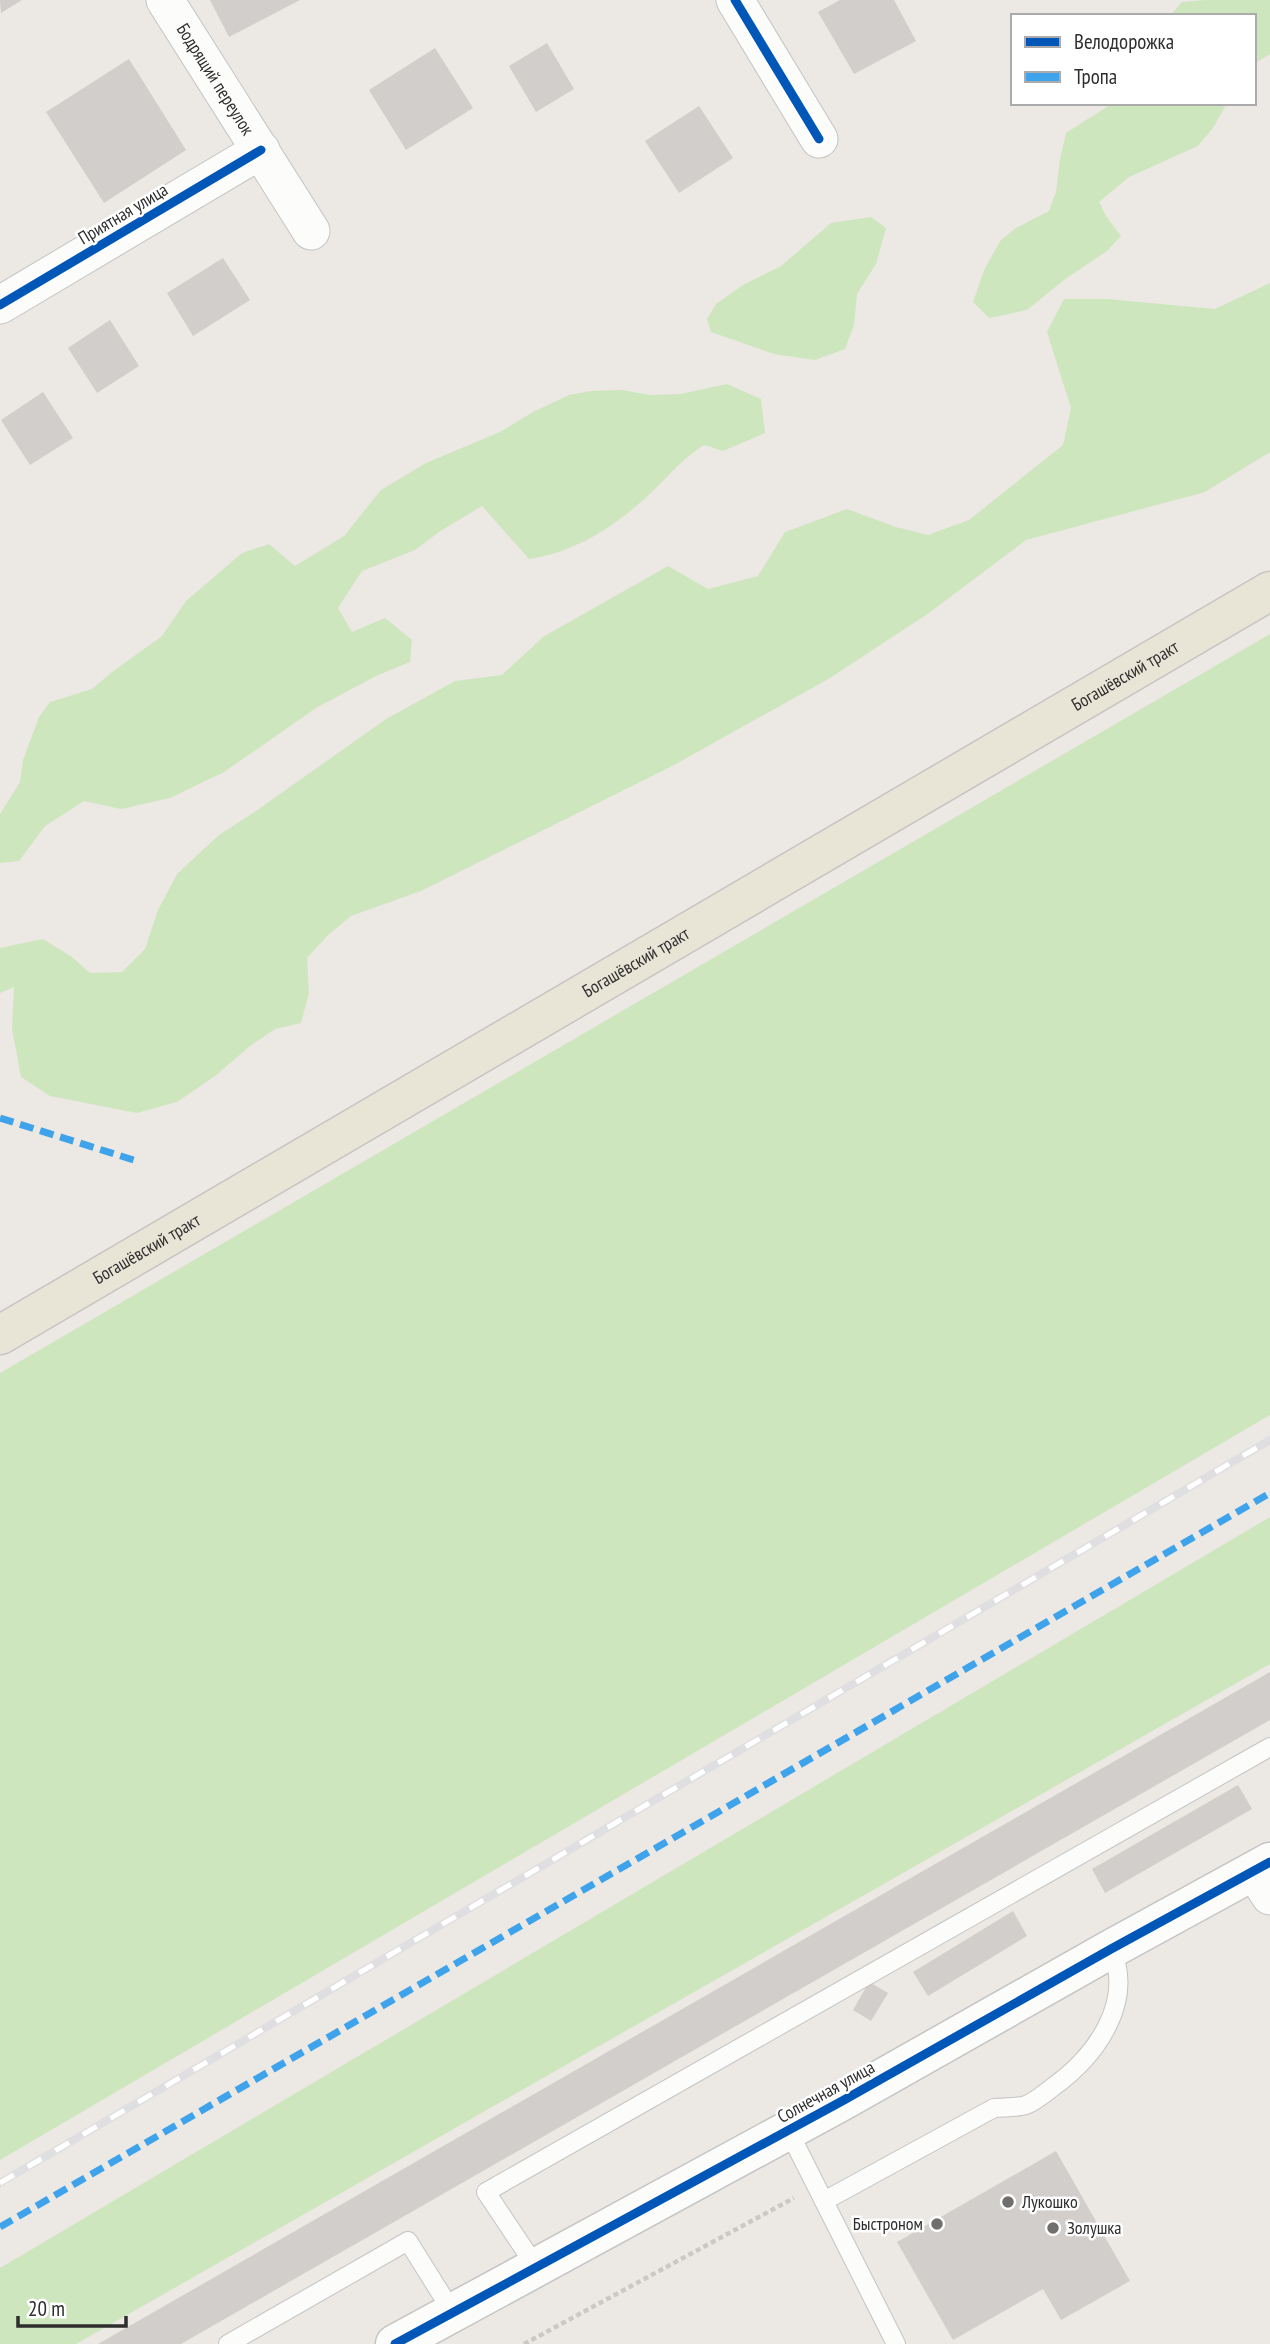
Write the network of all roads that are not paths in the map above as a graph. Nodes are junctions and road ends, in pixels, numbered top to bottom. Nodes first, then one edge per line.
1 (165, 0) edge
2 (734, 0) edge
3 (819, 139) dead end
4 (261, 150) junction
5 (311, 231) dead end
6 (0, 304) edge
7 (1270, 591) edge
8 (0, 1335) edge
9 (1270, 1747) edge
10 (1265, 1876) edge
11 (1111, 1949) junction
12 (788, 2130) junction
13 (820, 2194) junction
14 (536, 2267) junction
15 (453, 2313) junction
16 (228, 2344) edge
17 (395, 2344) edge
18 (896, 2344) edge

1 - 4 street, Бодрящий переулок
2 - 3 street
4 - 5 street, Бодрящий переулок
4 - 6 street, Приятная улица
7 - 8 main road, Богашёвский тракт
9 - 14 lane
10 - 11 street, Солнечная улица
11 - 12 street, Солнечная улица
11 - 13 lane
12 - 13 lane
12 - 14 street, Солнечная улица
13 - 18 lane
14 - 15 street, Солнечная улица
15 - 16 lane
15 - 17 street, Солнечная улица

